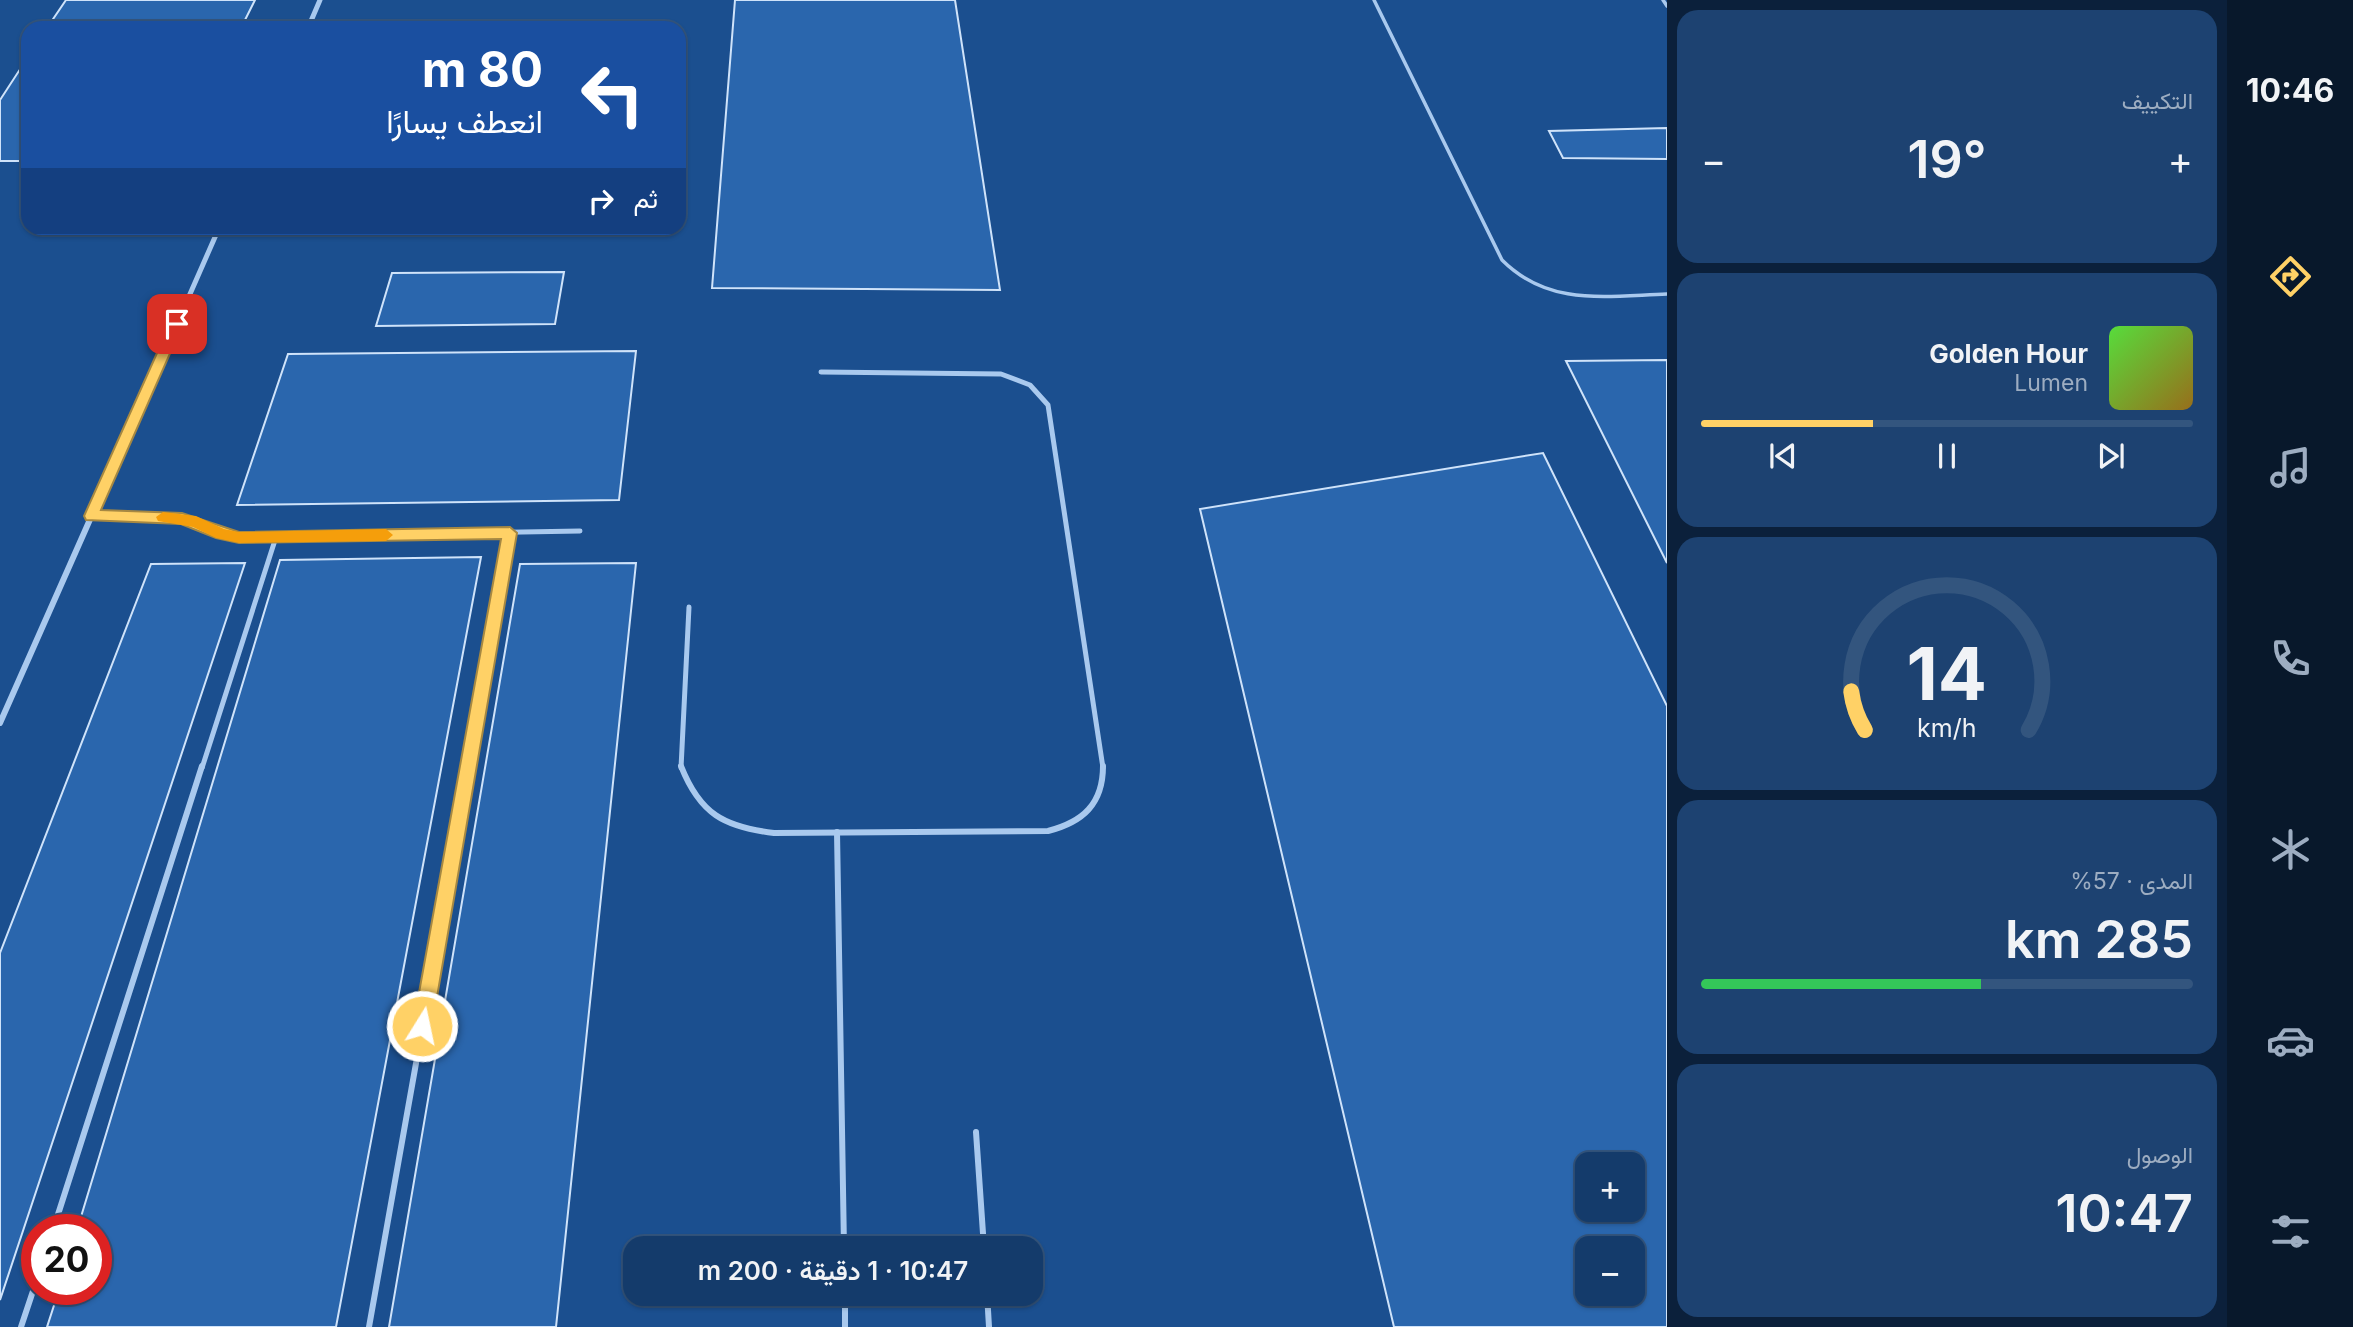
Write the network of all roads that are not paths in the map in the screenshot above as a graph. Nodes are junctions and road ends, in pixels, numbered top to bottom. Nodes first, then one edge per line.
1 (320, 0) edge
2 (1374, 0) edge
3 (1662, 0) edge
4 (1667, 6) edge
5 (311, 21) edge
6 (216, 235) edge
7 (1667, 294) edge
8 (821, 372) dead end
9 (92, 516) junction
10 (580, 531) dead end
11 (510, 533) junction
12 (276, 537) junction
13 (689, 607) dead end
14 (0, 723) edge
15 (837, 832) junction
16 (976, 1132) dead end
17 (58, 1214) edge
18 (844, 1236) edge
19 (983, 1236) edge
20 (29, 1305) edge
21 (845, 1306) edge
22 (988, 1306) edge
23 (22, 1327) edge
24 (369, 1327) edge
25 (845, 1327) edge
26 (989, 1327) edge

1 - 5 street
2 - 7 lane
3 - 4 lane
6 - 9 street
8 - 15 lane
9 - 12 lane
9 - 14 street
10 - 11 lane
11 - 12 lane
11 - 24 lane
12 - 17 lane
13 - 15 lane
15 - 18 lane
16 - 19 lane
20 - 23 lane
21 - 25 lane
22 - 26 lane

